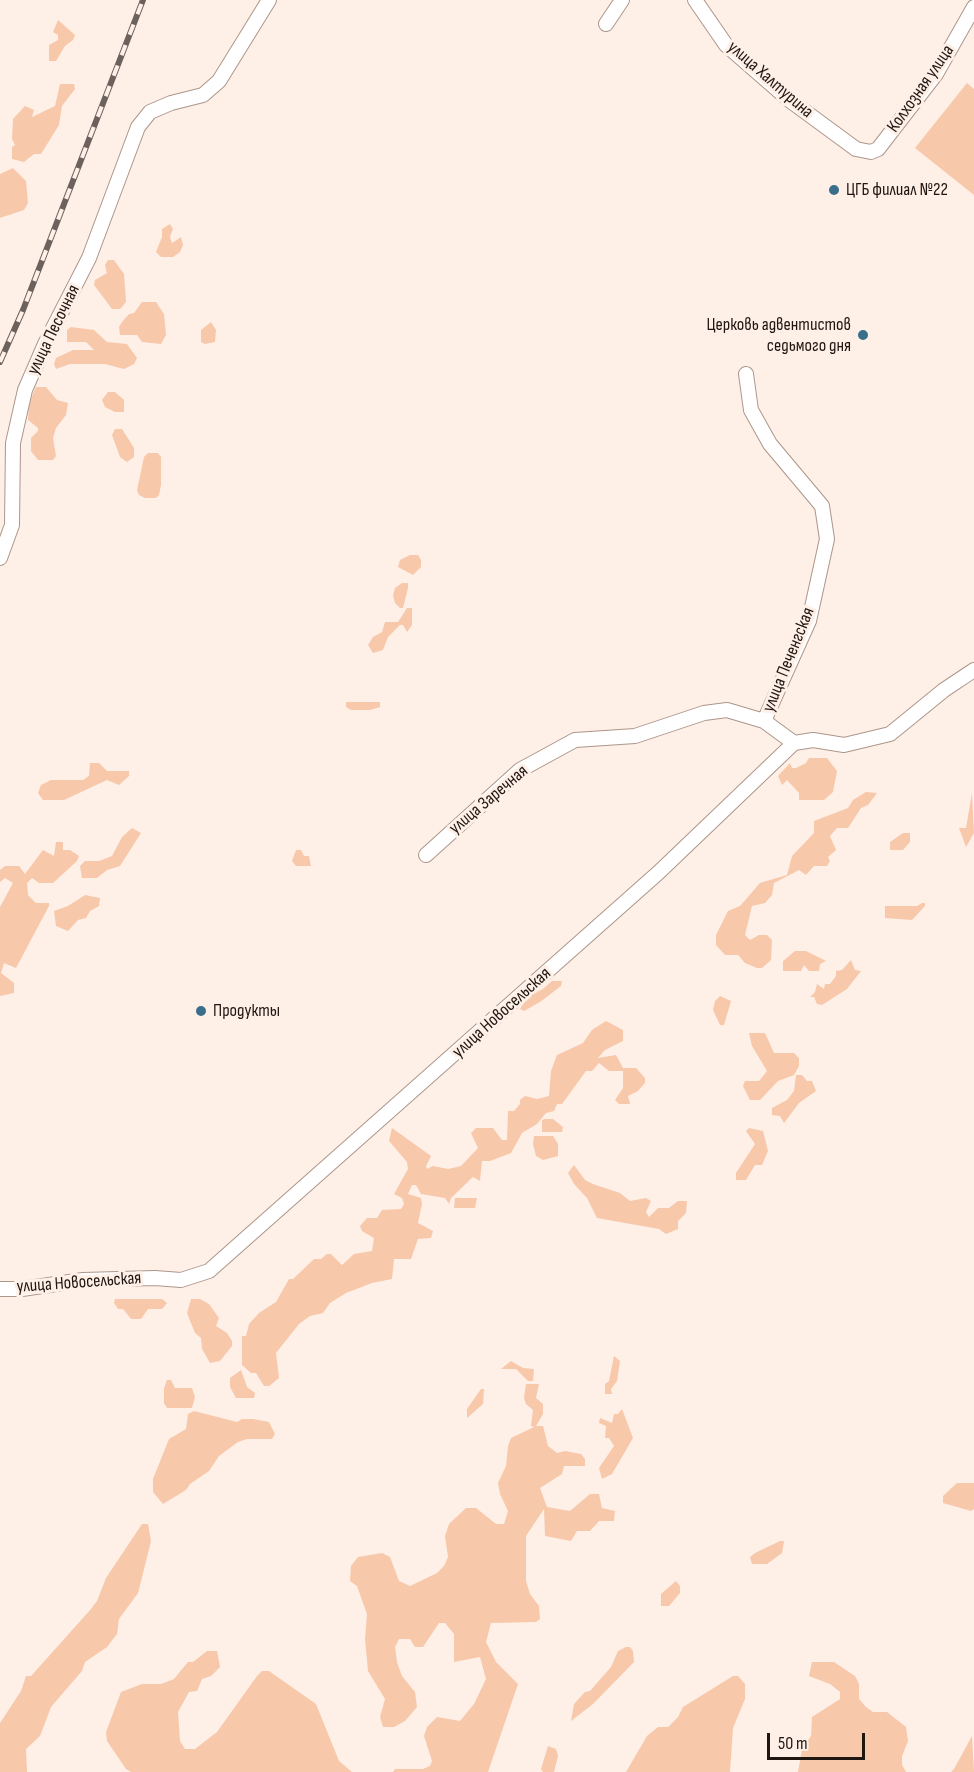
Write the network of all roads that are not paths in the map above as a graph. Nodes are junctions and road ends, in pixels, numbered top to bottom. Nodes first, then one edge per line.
1 (269, 0) edge
2 (622, 0) edge
3 (695, 0) edge
4 (974, 7) edge
5 (606, 24) dead end
6 (856, 149) joint
7 (746, 374) dead end
8 (0, 558) edge
9 (974, 670) edge
10 (764, 721) junction
11 (794, 743) junction
12 (426, 855) dead end
13 (0, 1289) edge

1 - 8 street, улица Песочная
2 - 5 street
3 - 6 street, улица Халтурина
4 - 6 street, Колхозная улица
7 - 10 street, улица Печенгская
9 - 11 street
10 - 11 street, улица Заречная
10 - 12 street, улица Заречная
11 - 13 street, улица Новосельская

